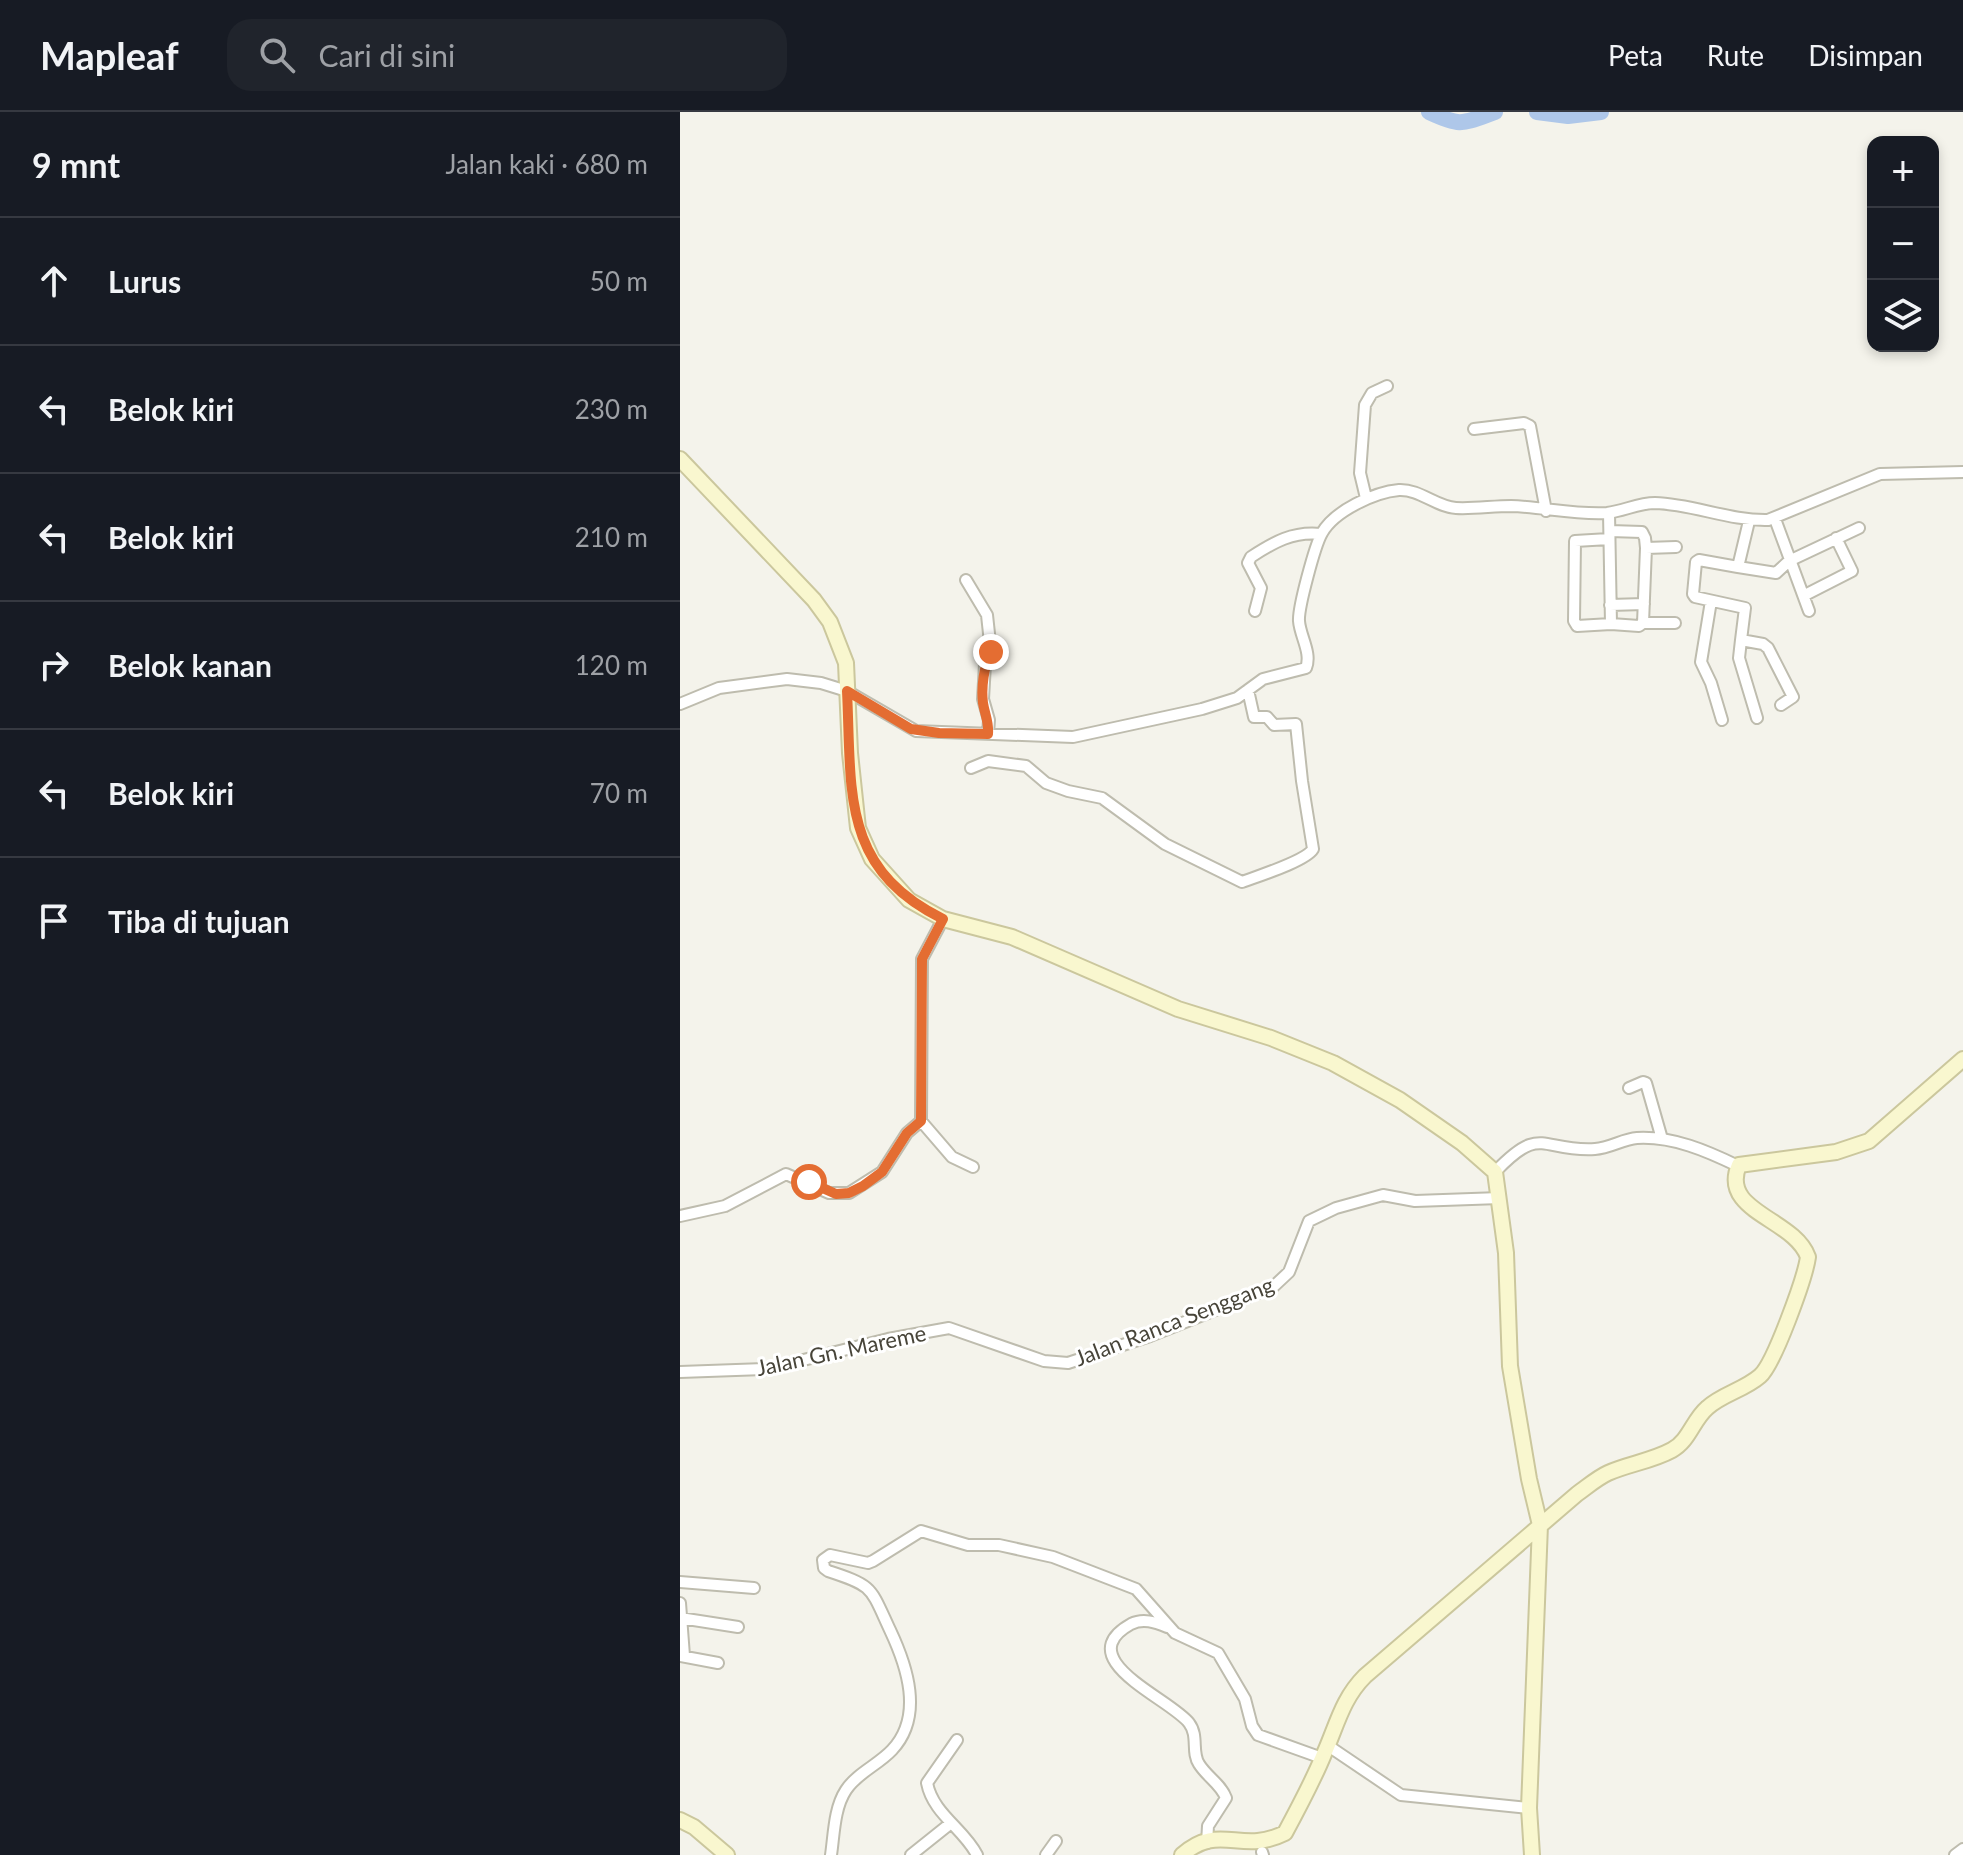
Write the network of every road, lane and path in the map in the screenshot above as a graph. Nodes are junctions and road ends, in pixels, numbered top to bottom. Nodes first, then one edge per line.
1 (1387, 386) dead end
2 (1474, 429) dead end
3 (680, 459) edge
4 (1963, 472) edge
5 (1366, 498) junction
6 (1546, 511) junction
7 (1609, 513) junction
8 (1775, 519) junction
9 (1749, 521) junction
10 (1859, 528) dead end
11 (1321, 534) junction
12 (1610, 535) junction
13 (1836, 538) junction
14 (1676, 547) dead end
15 (1646, 548) junction
16 (1789, 561) junction
17 (1738, 567) junction
18 (966, 580) dead end
19 (1805, 595) junction
20 (1711, 601) junction
21 (1644, 604) junction
22 (1610, 605) junction
23 (1255, 611) dead end
24 (1809, 611) dead end
25 (1643, 623) junction
26 (1675, 623) dead end
27 (1611, 624) junction
28 (1741, 640) junction
29 (1248, 690) junction
30 (847, 691) junction
31 (680, 704) edge
32 (1781, 705) dead end
33 (1757, 718) dead end
34 (1722, 720) dead end
35 (988, 734) junction
36 (971, 768) dead end
37 (943, 919) junction
38 (1963, 1059) edge
39 (1629, 1088) dead end
40 (921, 1121) junction
41 (1662, 1139) junction
42 (1738, 1166) junction
43 (973, 1167) dead end
44 (1495, 1172) junction
45 (1500, 1198) junction
46 (680, 1216) edge
47 (1044, 1361) joint
48 (680, 1372) edge
49 (1540, 1525) junction
50 (680, 1582) edge
51 (754, 1588) dead end
52 (680, 1603) edge
53 (681, 1619) edge
54 (738, 1627) dead end
55 (1170, 1628) junction
56 (682, 1656) edge
57 (718, 1663) dead end
58 (957, 1740) dead end
59 (1324, 1752) junction
60 (1529, 1808) junction
61 (681, 1821) edge
62 (951, 1823) junction
63 (1056, 1841) dead end
64 (1207, 1843) junction
65 (1963, 1849) edge
66 (1262, 1854) edge
67 (727, 1855) edge
68 (831, 1855) edge
69 (911, 1855) edge
70 (977, 1855) edge
71 (1046, 1855) edge
72 (1182, 1855) edge
73 (1532, 1855) edge
74 (1955, 1855) edge

1 - 5 street
2 - 6 street
3 - 30 street
4 - 8 street
5 - 6 street
5 - 11 street
6 - 7 street
7 - 9 street
7 - 12 street
8 - 9 street
8 - 16 street
9 - 17 street
10 - 13 street
11 - 23 street
11 - 29 street
12 - 15 street
12 - 22 street
12 - 27 street
13 - 16 street
13 - 19 street
14 - 15 street
15 - 21 street
16 - 17 street
16 - 19 street
17 - 20 street
18 - 35 street
19 - 24 street
20 - 28 street
20 - 34 street
21 - 22 street
21 - 25 street
22 - 27 street
25 - 26 street
25 - 27 street
28 - 32 street
28 - 33 street
29 - 35 street
29 - 36 street
30 - 31 street
30 - 35 street
30 - 37 street
37 - 40 street
37 - 44 street
38 - 42 street
39 - 41 street
40 - 43 street
40 - 46 street
41 - 42 street
41 - 44 street
42 - 49 street
44 - 45 street
45 - 47 street, Jalan Ranca Senggang
45 - 49 street
47 - 48 street, Jalan Gn. Mareme
49 - 59 street
49 - 60 street
50 - 51 street
52 - 53 street
53 - 54 street
53 - 56 street
55 - 59 street
55 - 64 street
55 - 68 street
56 - 57 street
58 - 62 street
59 - 60 street
59 - 66 street
60 - 73 street
61 - 67 street
62 - 69 street
62 - 70 street
63 - 71 street
64 - 66 street
64 - 72 street
65 - 74 street

